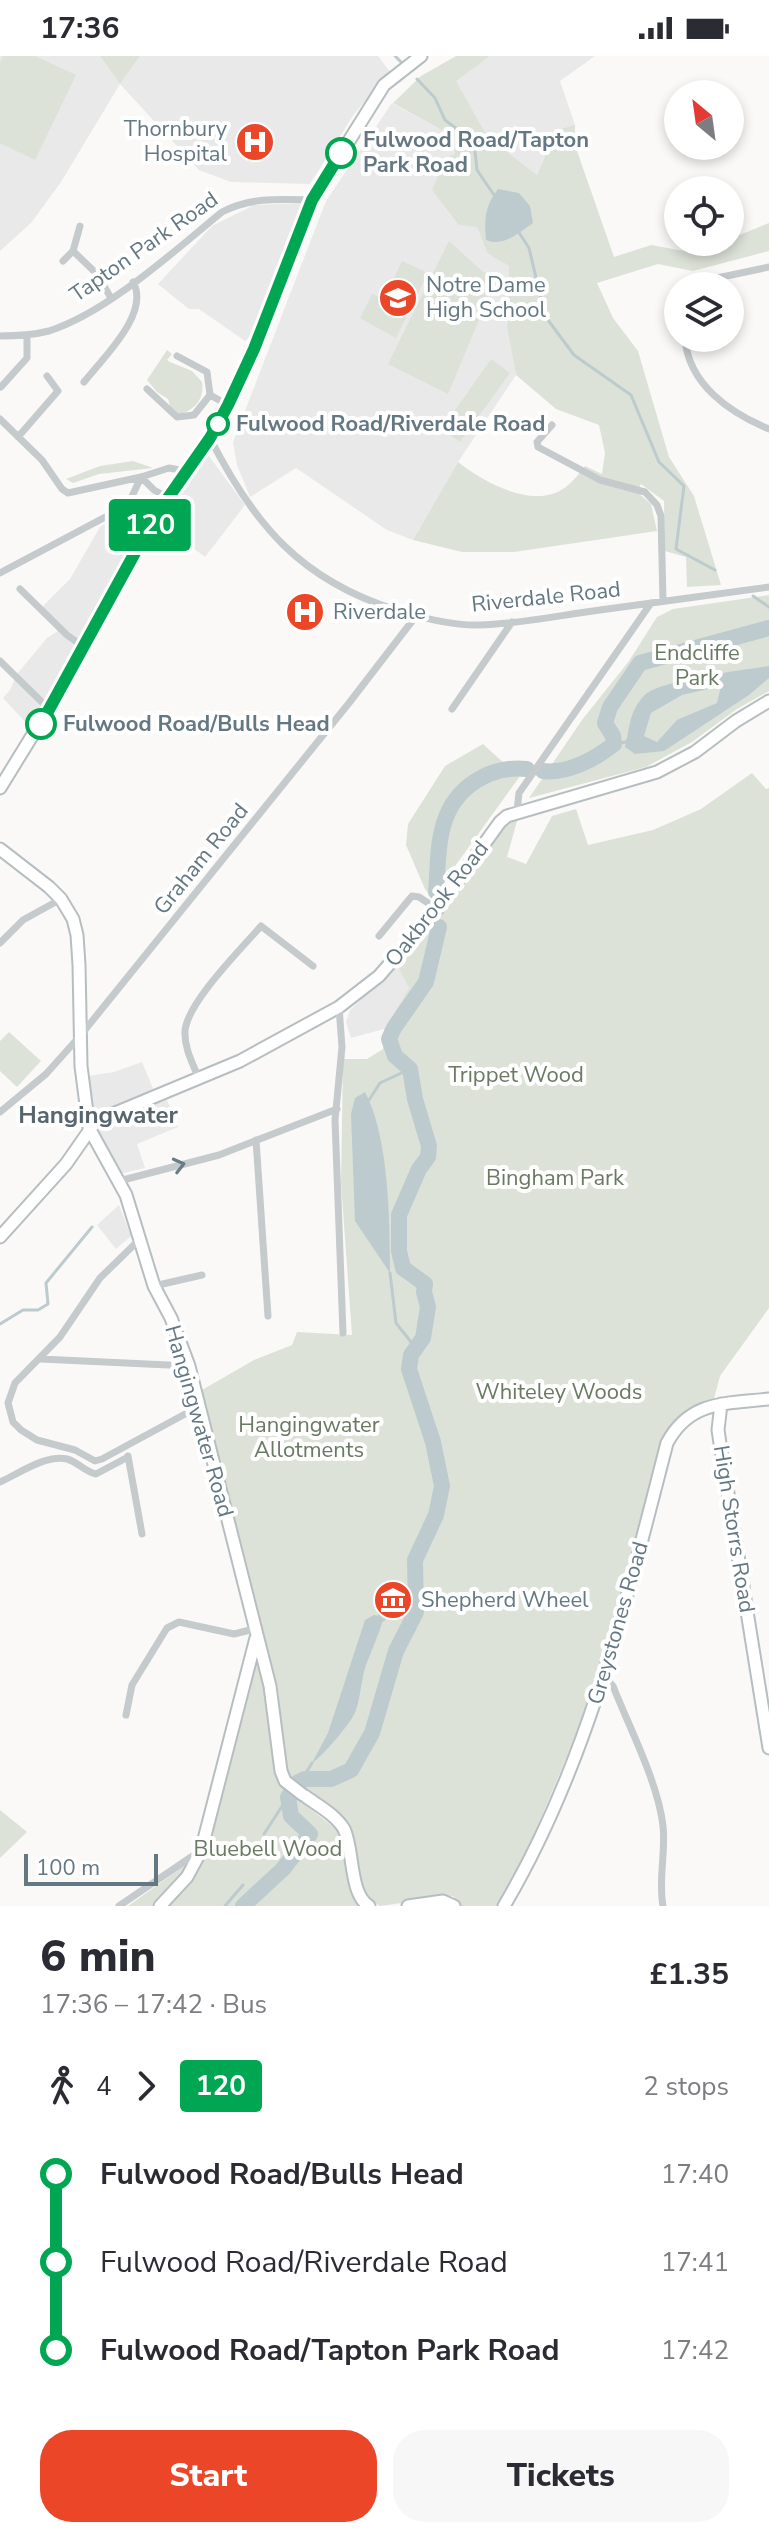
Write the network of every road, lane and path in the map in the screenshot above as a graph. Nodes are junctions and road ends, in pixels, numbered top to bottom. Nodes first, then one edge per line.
1 (421, 56) edge
2 (312, 200) junction
3 (80, 226) dead end
4 (73, 251) junction
5 (63, 261) dead end
6 (769, 267) edge
7 (744, 272) edge
8 (133, 282) junction
9 (111, 298) junction
10 (1, 334) edge
11 (27, 335) junction
12 (689, 352) edge
13 (177, 356) dead end
14 (47, 376) dead end
15 (84, 382) dead end
16 (1, 387) edge
17 (147, 389) dead end
18 (210, 395) junction
19 (228, 405) junction
20 (0, 419) edge
21 (552, 425) dead end
22 (769, 429) edge
23 (18, 437) junction
24 (210, 438) junction
25 (185, 471) junction
26 (141, 477) junction
27 (167, 497) junction
28 (0, 573) edge
29 (769, 587) edge
30 (20, 589) dead end
31 (663, 601) junction
32 (651, 603) junction
33 (416, 616) junction
34 (512, 622) junction
35 (85, 648) junction
36 (0, 661) edge
37 (769, 701) edge
38 (452, 709) dead end
39 (50, 710) junction
40 (0, 788) edge
41 (517, 811) junction
42 (0, 849) edge
43 (61, 899) junction
44 (437, 909) junction
45 (379, 936) dead end
46 (0, 943) edge
47 (313, 966) dead end
48 (339, 1007) junction
49 (80, 1036) junction
50 (199, 1079) junction
51 (337, 1109) junction
52 (0, 1112) edge
53 (89, 1128) junction
54 (256, 1140) junction
55 (119, 1181) junction
56 (0, 1237) edge
57 (141, 1238) junction
58 (202, 1275) dead end
59 (154, 1286) junction
60 (268, 1316) dead end
61 (343, 1333) dead end
62 (41, 1359) junction
63 (189, 1366) junction
64 (769, 1399) edge
65 (721, 1404) junction
66 (198, 1407) junction
67 (127, 1446) junction
68 (128, 1457) junction
69 (0, 1482) edge
70 (142, 1534) dead end
71 (255, 1633) junction
72 (604, 1676) junction
73 (126, 1715) dead end
74 (769, 1748) edge
75 (201, 1851) junction
76 (119, 1906) edge
77 (160, 1906) edge
78 (369, 1906) edge
79 (408, 1906) edge
80 (454, 1906) edge
81 (504, 1906) edge
82 (663, 1906) edge

1 - 2 street
2 - 8 street, Tapton Park Road
2 - 19 street
3 - 4 street
4 - 5 street
4 - 9 street
6 - 7 street
8 - 9 street, Tapton Park Road
8 - 15 street
9 - 11 street, Tapton Park Road
10 - 11 street, Tapton Park Road
11 - 16 street
12 - 22 street
13 - 18 street
14 - 23 street
17 - 18 street
18 - 19 street
19 - 24 street
20 - 23 street
21 - 31 street
23 - 26 street
24 - 25 street
24 - 33 street, Riverdale Road
25 - 26 street
25 - 27 street
26 - 27 street
26 - 28 street
27 - 35 street
29 - 31 street, Riverdale Road
30 - 35 street
31 - 32 street, Riverdale Road
32 - 34 street, Riverdale Road
32 - 41 street, Oakbrook Road
33 - 34 street, Riverdale Road
33 - 49 street, Graham Road
34 - 38 street
35 - 39 street
36 - 39 street
37 - 41 street
39 - 40 street
41 - 44 street, Oakbrook Road
42 - 43 street, Hangingwater Road
43 - 46 street
43 - 49 street, Hangingwater Road
44 - 45 street
44 - 48 street, Oakbrook Road
47 - 50 street
48 - 50 street, Oakbrook Road
48 - 51 street
49 - 52 street, Graham Road
49 - 53 street, Hangingwater Road
50 - 53 street, Oakbrook Road
51 - 54 street
51 - 61 street
53 - 55 street, Hangingwater Road
53 - 56 street
55 -> 54 street
54 - 60 street
55 - 57 street, Hangingwater Road
57 - 59 street, Hangingwater Road
57 - 62 street
58 - 59 street
59 - 63 street, Hangingwater Road
62 - 63 street
62 - 67 street
63 - 66 street, Hangingwater Road
64 - 65 street, Greystones Road
65 - 72 street, Greystones Road
65 - 74 street, High Storrs Road
66 - 67 street
66 - 71 street, Hangingwater Road
67 - 68 street
68 - 69 street
68 - 70 street
71 - 73 street
71 - 75 street
71 - 78 street, Hangingwater Road
72 - 81 street, Greystones Road
72 - 82 street
75 - 76 street
75 - 77 street
79 - 80 street

